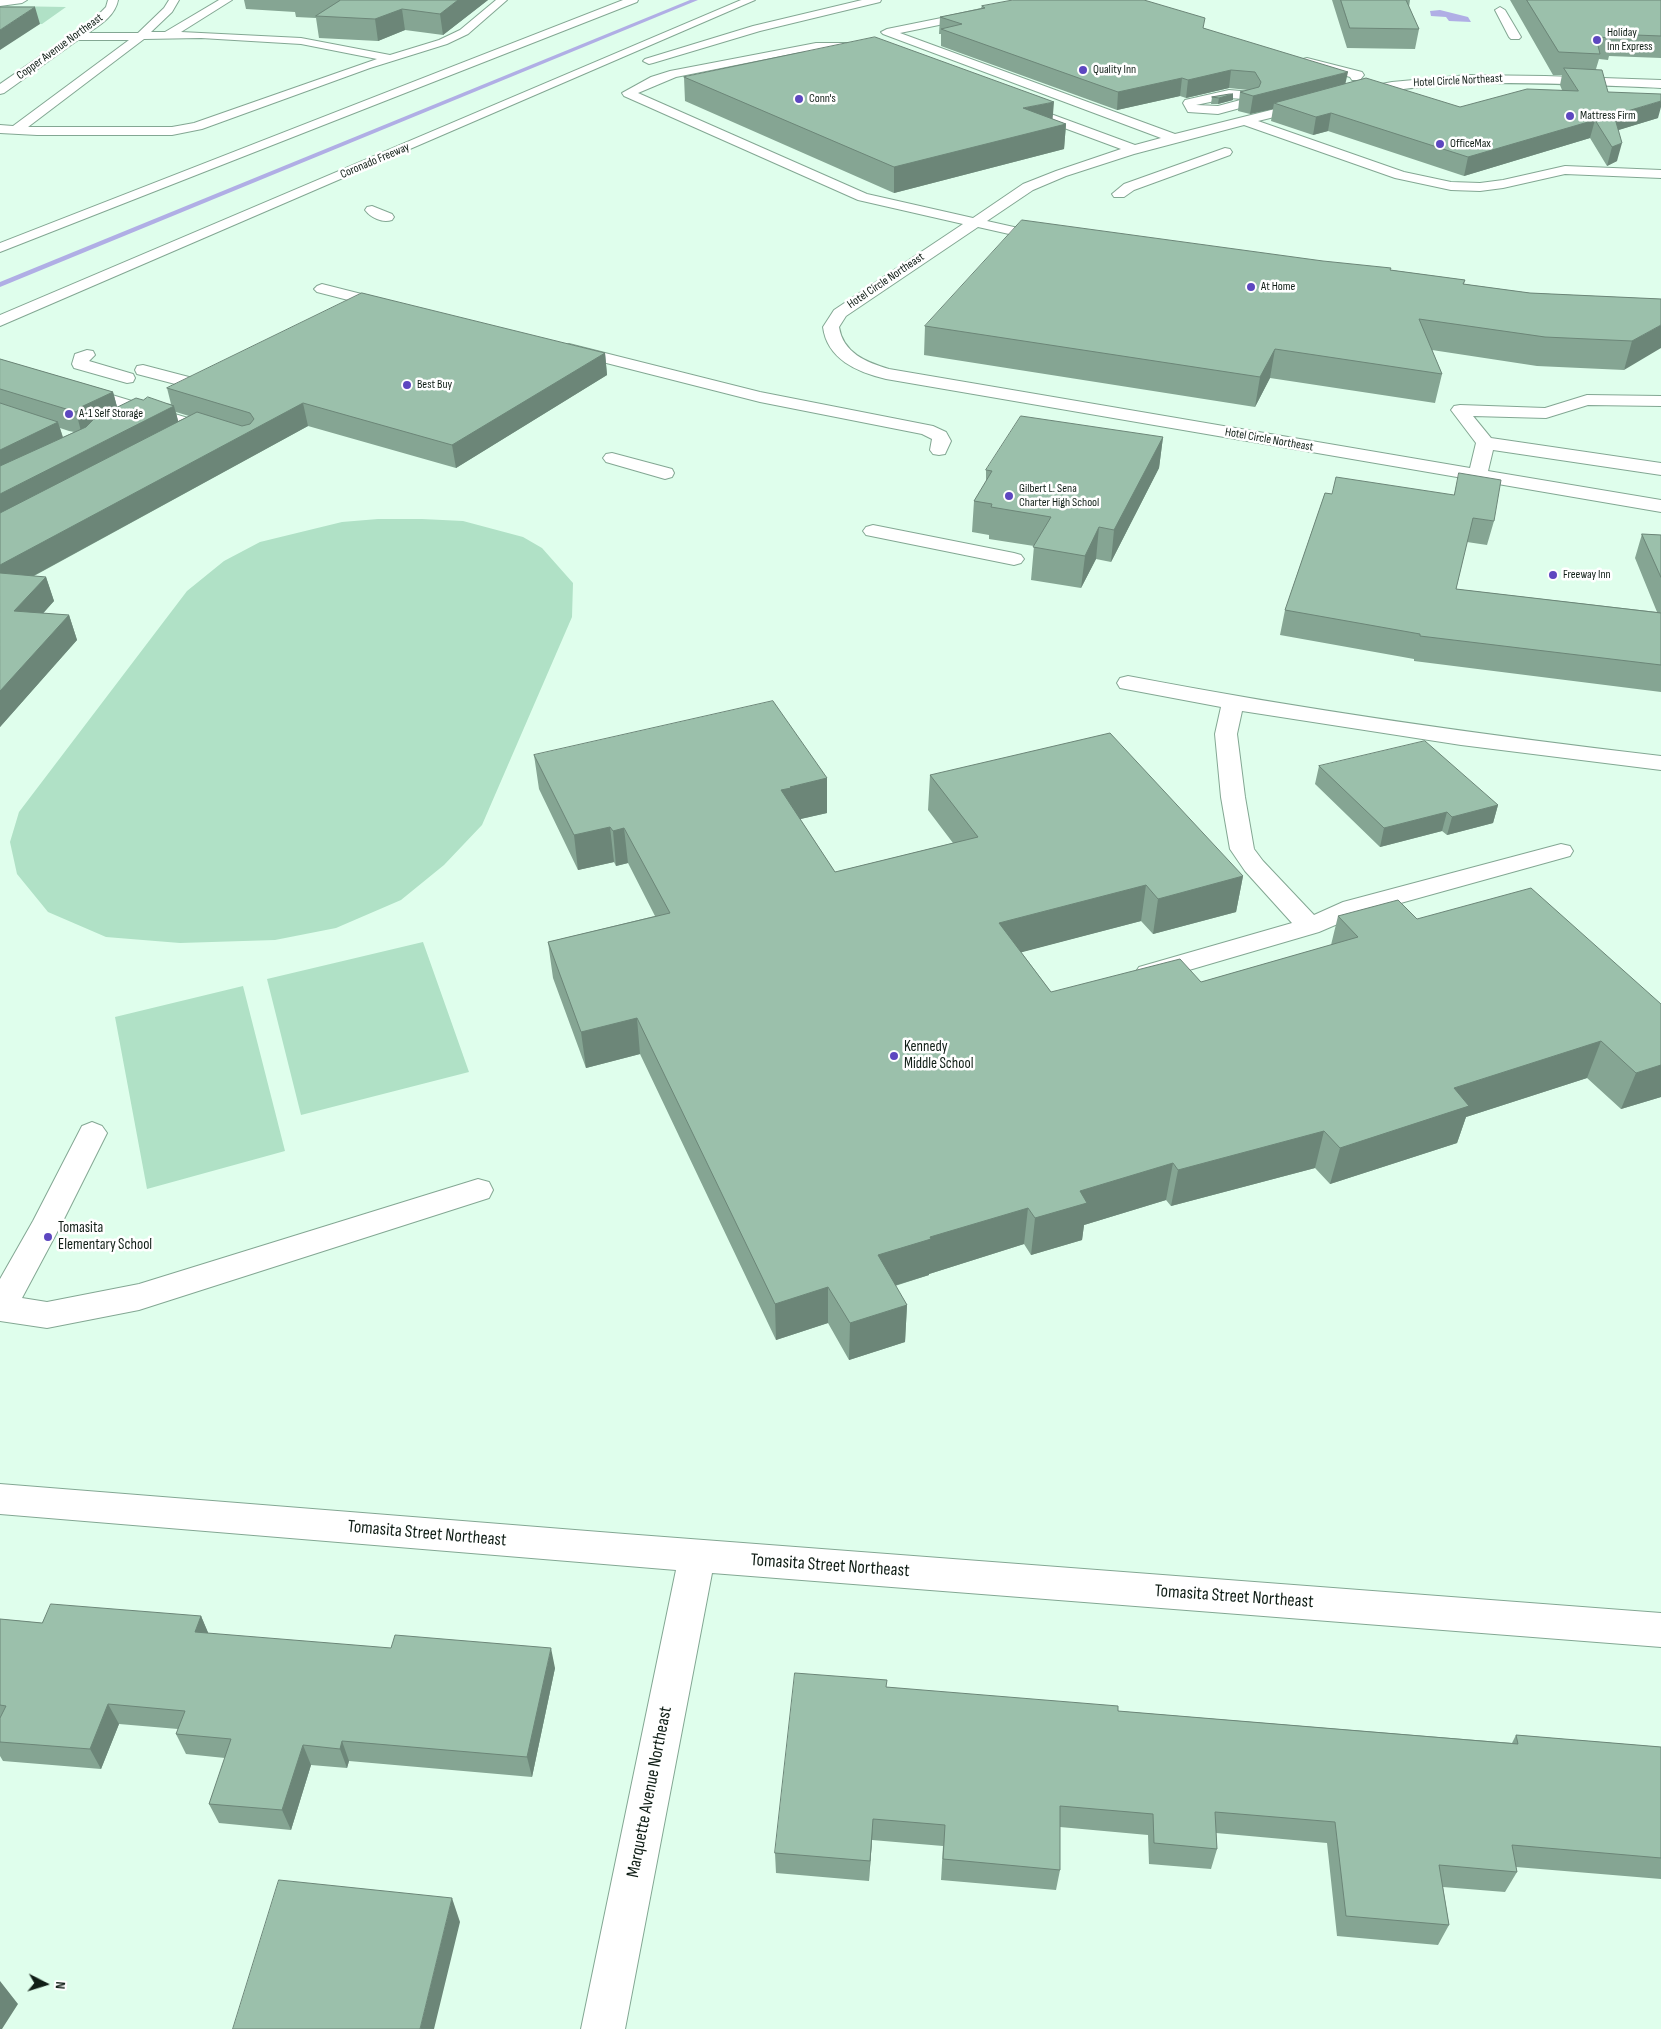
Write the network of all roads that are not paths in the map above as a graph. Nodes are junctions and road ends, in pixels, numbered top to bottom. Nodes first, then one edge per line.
1 (22, 0) edge
2 (113, 0) edge
3 (174, 0) edge
4 (227, 0) edge
5 (502, 0) edge
6 (632, 0) edge
7 (750, 0) edge
8 (876, 0) edge
9 (1046, 0) edge
10 (0, 3) edge
11 (1500, 10) dead end
12 (544, 22) dead end
13 (167, 36) junction
14 (76, 37) junction
15 (140, 37) junction
16 (1515, 37) dead end
17 (1294, 57) edge
18 (392, 58) junction
19 (888, 58) edge
20 (636, 66) dead end
21 (1338, 71) edge
22 (1661, 84) edge
23 (2, 86) edge
24 (1342, 96) edge
25 (1323, 101) edge
26 (1009, 103) edge
27 (1246, 121) junction
28 (498, 122) dead end
29 (0, 129) edge
30 (16, 130) junction
31 (1176, 140) junction
32 (1136, 150) junction
33 (1225, 152) dead end
34 (189, 174) junction
35 (1661, 174) edge
36 (1119, 194) dead end
37 (279, 202) junction
38 (372, 210) dead end
39 (387, 216) dead end
40 (974, 222) junction
41 (1064, 242) edge
42 (0, 248) edge
43 (322, 289) dead end
44 (409, 310) edge
45 (0, 321) edge
46 (551, 345) edge
47 (87, 355) dead end
48 (143, 370) dead end
49 (127, 378) dead end
50 (60, 384) edge
51 (202, 386) edge
52 (1661, 401) edge
53 (145, 410) junction
54 (119, 423) edge
55 (201, 427) junction
56 (229, 436) edge
57 (175, 441) edge
58 (1485, 443) junction
59 (939, 450) dead end
60 (612, 458) dead end
61 (1655, 468) edge
62 (665, 473) dead end
63 (1478, 476) junction
64 (1658, 505) edge
65 (873, 531) dead end
66 (1014, 559) dead end
67 (1128, 683) dead end
68 (1232, 704) junction
69 (1661, 763) edge
70 (1561, 851) dead end
71 (1310, 926) junction
72 (1128, 979) edge
73 (92, 1133) dead end
74 (478, 1190) dead end
75 (0, 1307) edge
76 (0, 1499) edge
77 (697, 1556) junction
78 (1661, 1630) edge
79 (603, 2029) edge

1 - 10 main road
2 - 14 main road, Copper Avenue Northeast
3 - 15 main road
4 - 13 main road
5 - 18 main road
6 - 34 main road
7 - 37 main road, Coronado Freeway
8 - 20 main road
9 - 31 main road
11 - 16 main road
12 - 34 main road
13 - 15 main road
13 - 18 main road
14 - 15 main road
14 - 23 main road, Copper Avenue Northeast
15 - 30 main road
17 - 21 main road
18 - 30 main road
19 - 40 main road
22 - 24 main road, Hotel Circle Northeast
25 - 27 main road, Hotel Circle Northeast
26 - 32 main road
27 - 31 main road, Hotel Circle Northeast
27 - 35 main road
28 - 37 main road
29 - 30 main road
31 - 32 main road, Hotel Circle Northeast
32 - 40 main road, Hotel Circle Northeast
33 - 36 main road
34 - 42 main road
37 - 45 main road, Coronado Freeway
38 - 39 main road
40 - 41 main road
40 - 63 main road, Hotel Circle Northeast
43 - 44 main road
46 - 59 main road
47 - 49 main road
48 - 51 main road
50 - 53 main road
52 - 58 main road
53 - 54 main road
53 - 55 main road
55 - 56 main road
55 - 57 main road
58 - 61 main road
58 - 63 main road
60 - 62 main road
61 - 64 main road
63 - 64 main road, Hotel Circle Northeast
65 - 66 main road
67 - 68 main road
68 - 69 main road
68 - 71 main road
70 - 71 main road
71 - 72 main road
73 - 75 main road
74 - 75 main road
76 - 77 main road, Tomasita Street Northeast
77 - 78 main road, Tomasita Street Northeast
77 - 79 main road, Marquette Avenue Northeast

